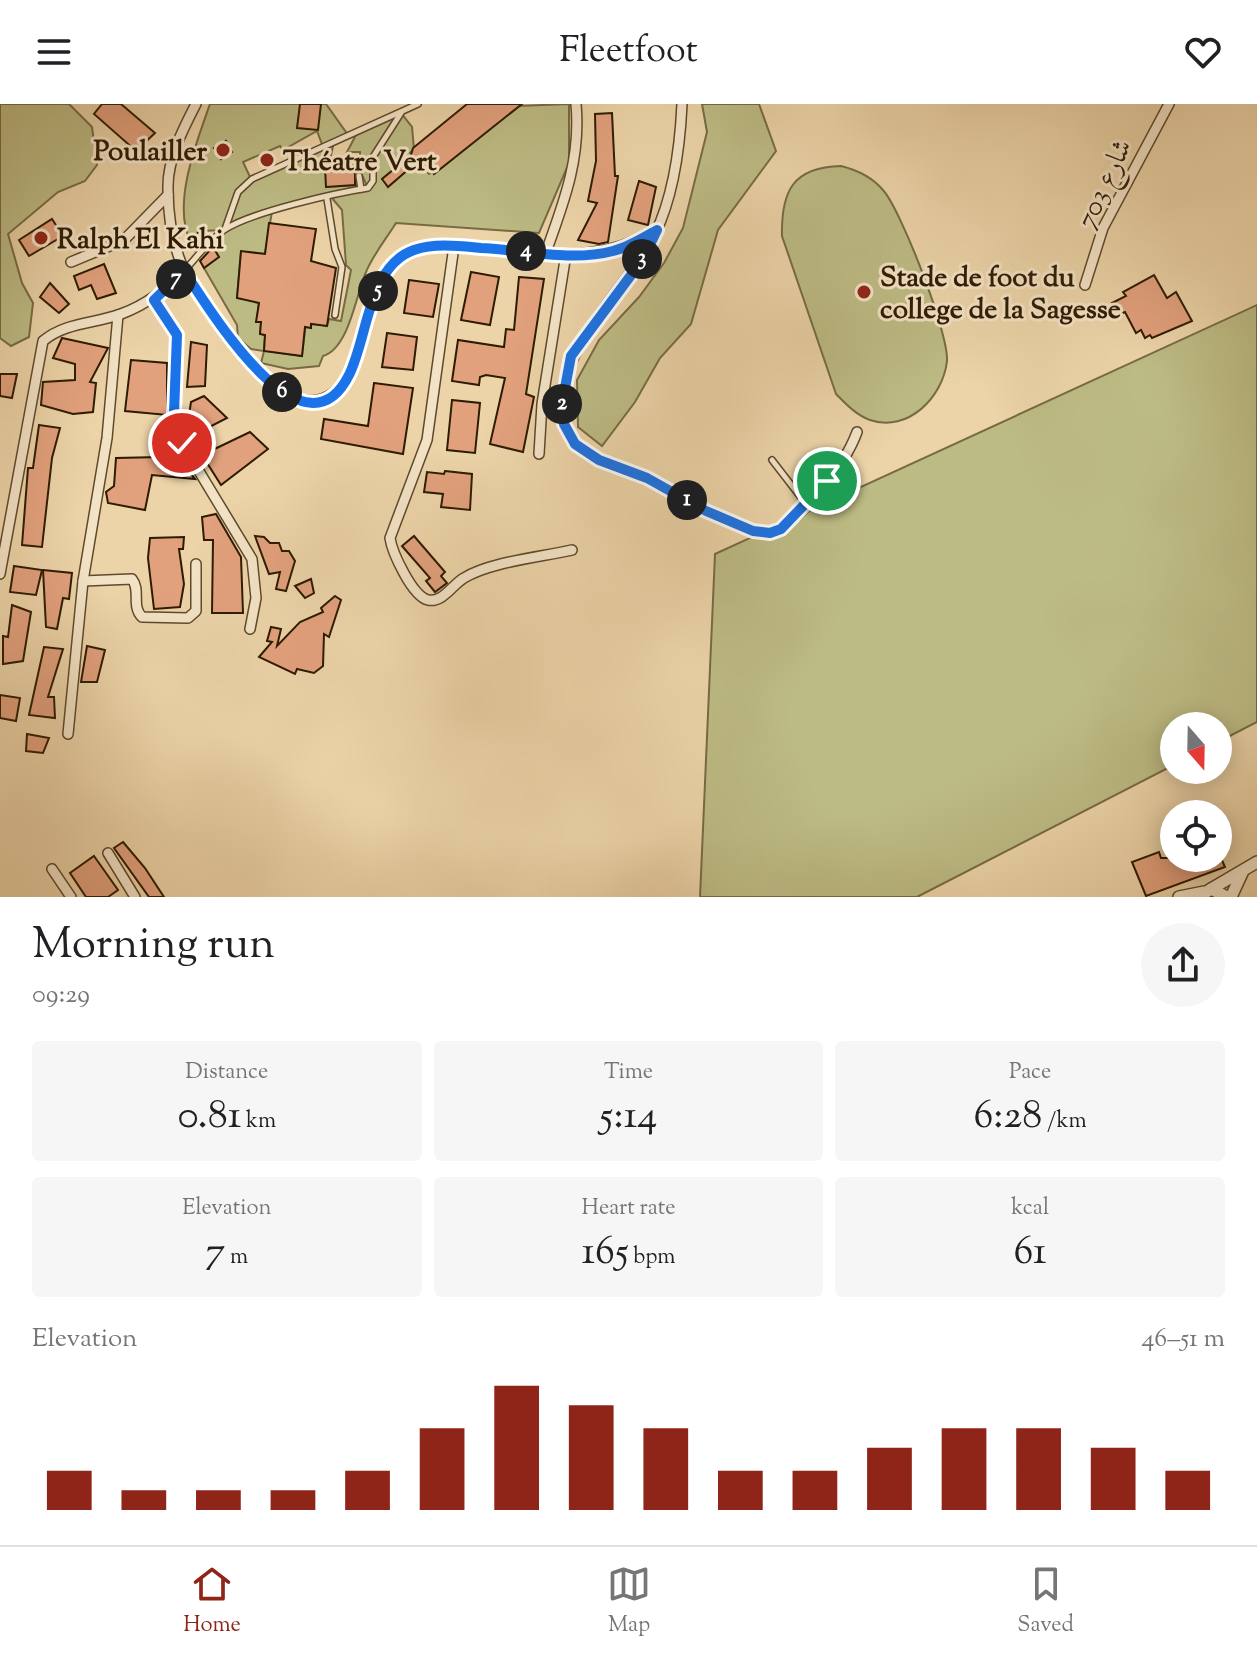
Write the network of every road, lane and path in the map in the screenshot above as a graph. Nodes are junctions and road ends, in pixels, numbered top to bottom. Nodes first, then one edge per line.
1 (196, 104) edge
2 (398, 104) edge
3 (418, 104) edge
4 (576, 104) edge
5 (682, 104) edge
6 (1169, 104) edge
7 (401, 113) junction
8 (359, 176) dead end
9 (361, 189) junction
10 (168, 195) junction
11 (327, 199) junction
12 (225, 229) junction
13 (657, 230) junction
14 (454, 246) junction
15 (546, 252) junction
16 (566, 254) junction
17 (71, 262) dead end
18 (184, 271) junction
19 (1085, 285) dead end
20 (154, 300) junction
21 (118, 315) junction
22 (335, 315) dead end
23 (857, 432) dead end
24 (539, 454) dead end
25 (772, 460) dead end
26 (806, 504) junction
27 (572, 550) dead end
28 (196, 564) dead end
29 (0, 574) edge
30 (83, 581) junction
31 (250, 629) dead end
32 (68, 734) dead end
33 (108, 853) dead end
34 (1257, 862) edge
35 (52, 869) dead end
36 (1243, 871) junction
37 (1205, 893) edge
38 (71, 897) edge
39 (135, 897) edge
40 (1179, 897) edge
41 (1229, 897) edge

1 - 10 street
2 - 7 lane
3 - 7 lane
4 - 15 street
5 - 13 street
6 - 19 street, شارع 703
7 - 9 lane
7 - 12 lane
8 - 9 lane
9 - 11 lane
10 - 17 street
10 - 18 street
11 - 12 lane
11 - 22 lane
12 - 18 lane
13 - 16 street
13 - 26 street
14 - 15 street
14 - 18 street
14 - 27 street
15 - 16 street
16 - 24 street
18 - 20 street
20 - 21 street
20 - 31 street
21 - 29 street
21 - 30 street
23 - 26 street
25 - 26 lane
28 - 30 street
30 - 32 street
33 - 39 street
34 - 36 street
35 - 38 street
36 - 37 street
36 - 41 street
37 - 40 street
37 - 41 street

